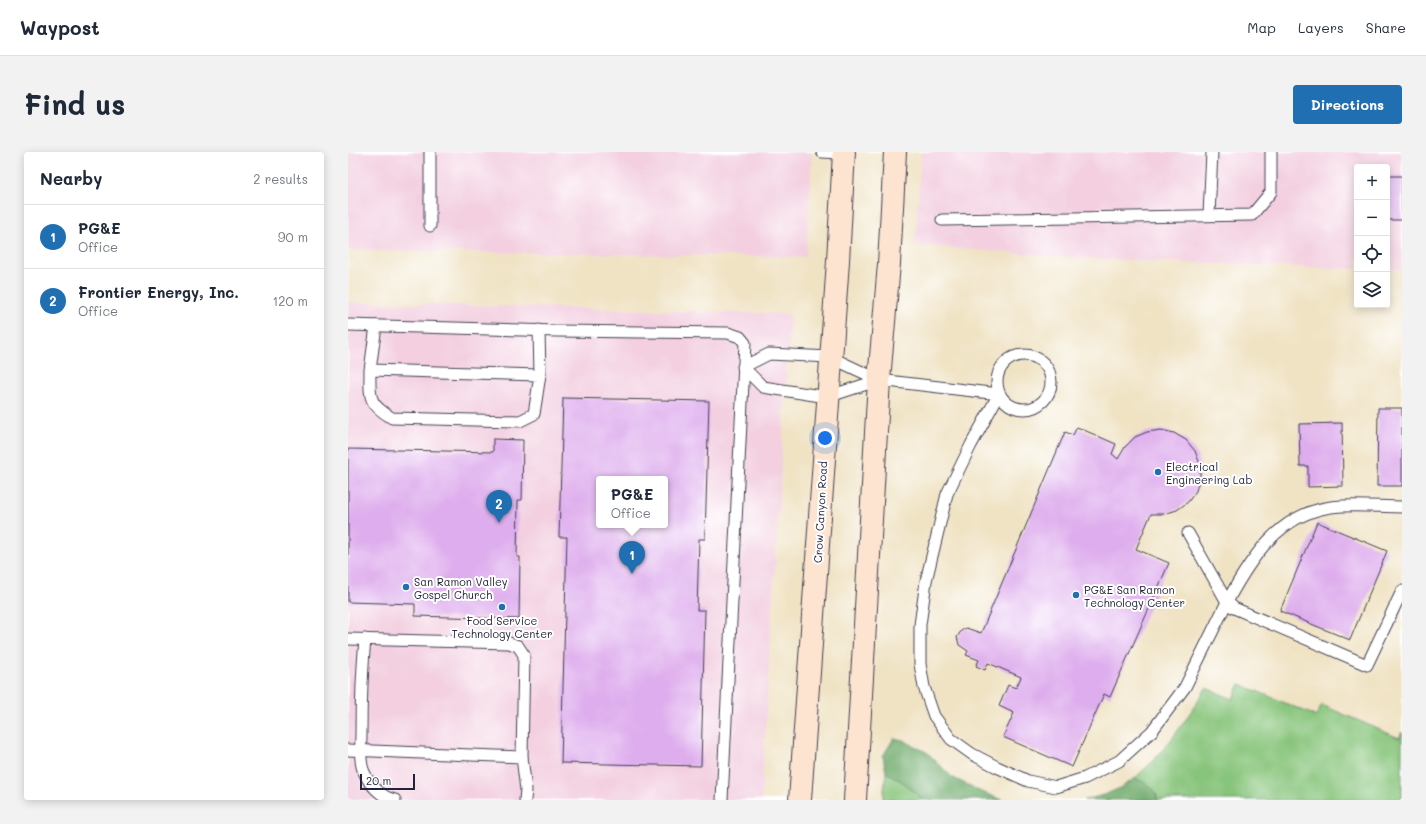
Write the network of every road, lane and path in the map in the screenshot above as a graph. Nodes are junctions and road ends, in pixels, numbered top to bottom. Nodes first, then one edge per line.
1 (430, 152) edge
2 (822, 152) edge
3 (844, 152) edge
4 (895, 152) edge
5 (1212, 152) edge
6 (1271, 152) edge
7 (1209, 215) junction
8 (942, 220) dead end
9 (430, 226) dead end
10 (348, 325) edge
11 (376, 326) junction
12 (539, 330) junction
13 (830, 356) junction
14 (743, 367) junction
15 (370, 370) junction
16 (540, 375) junction
17 (879, 380) junction
18 (999, 394) junction
19 (827, 397) junction
20 (1402, 507) edge
21 (1188, 534) dead end
22 (1402, 591) edge
23 (1227, 602) junction
24 (348, 639) edge
25 (365, 639) junction
26 (348, 750) edge
27 (361, 750) junction
28 (522, 757) junction
29 (395, 800) edge
30 (525, 800) edge
31 (722, 800) edge
32 (800, 800) edge
33 (855, 800) edge

1 - 9 lane
2 - 3 lane
3 - 13 main road, Crow Canyon Road
4 - 17 main road
5 - 7 lane
6 - 7 lane
7 - 8 lane
10 - 11 lane
11 - 12 lane
11 - 15 lane
12 - 14 lane
12 - 16 lane
13 - 14 lane
13 - 17 lane
13 - 19 main road, Crow Canyon Road
14 - 19 lane
14 - 31 lane
15 - 16 lane
15 - 16 lane
17 - 18 lane
17 - 19 lane
17 - 33 main road
18 - 18 lane
18 - 23 lane
19 - 32 main road, Crow Canyon Road
20 - 23 lane
21 - 23 lane
22 - 23 lane
24 - 25 lane
25 - 27 lane
25 - 28 lane
26 - 27 lane
27 - 28 lane
27 - 29 lane
28 - 30 lane

